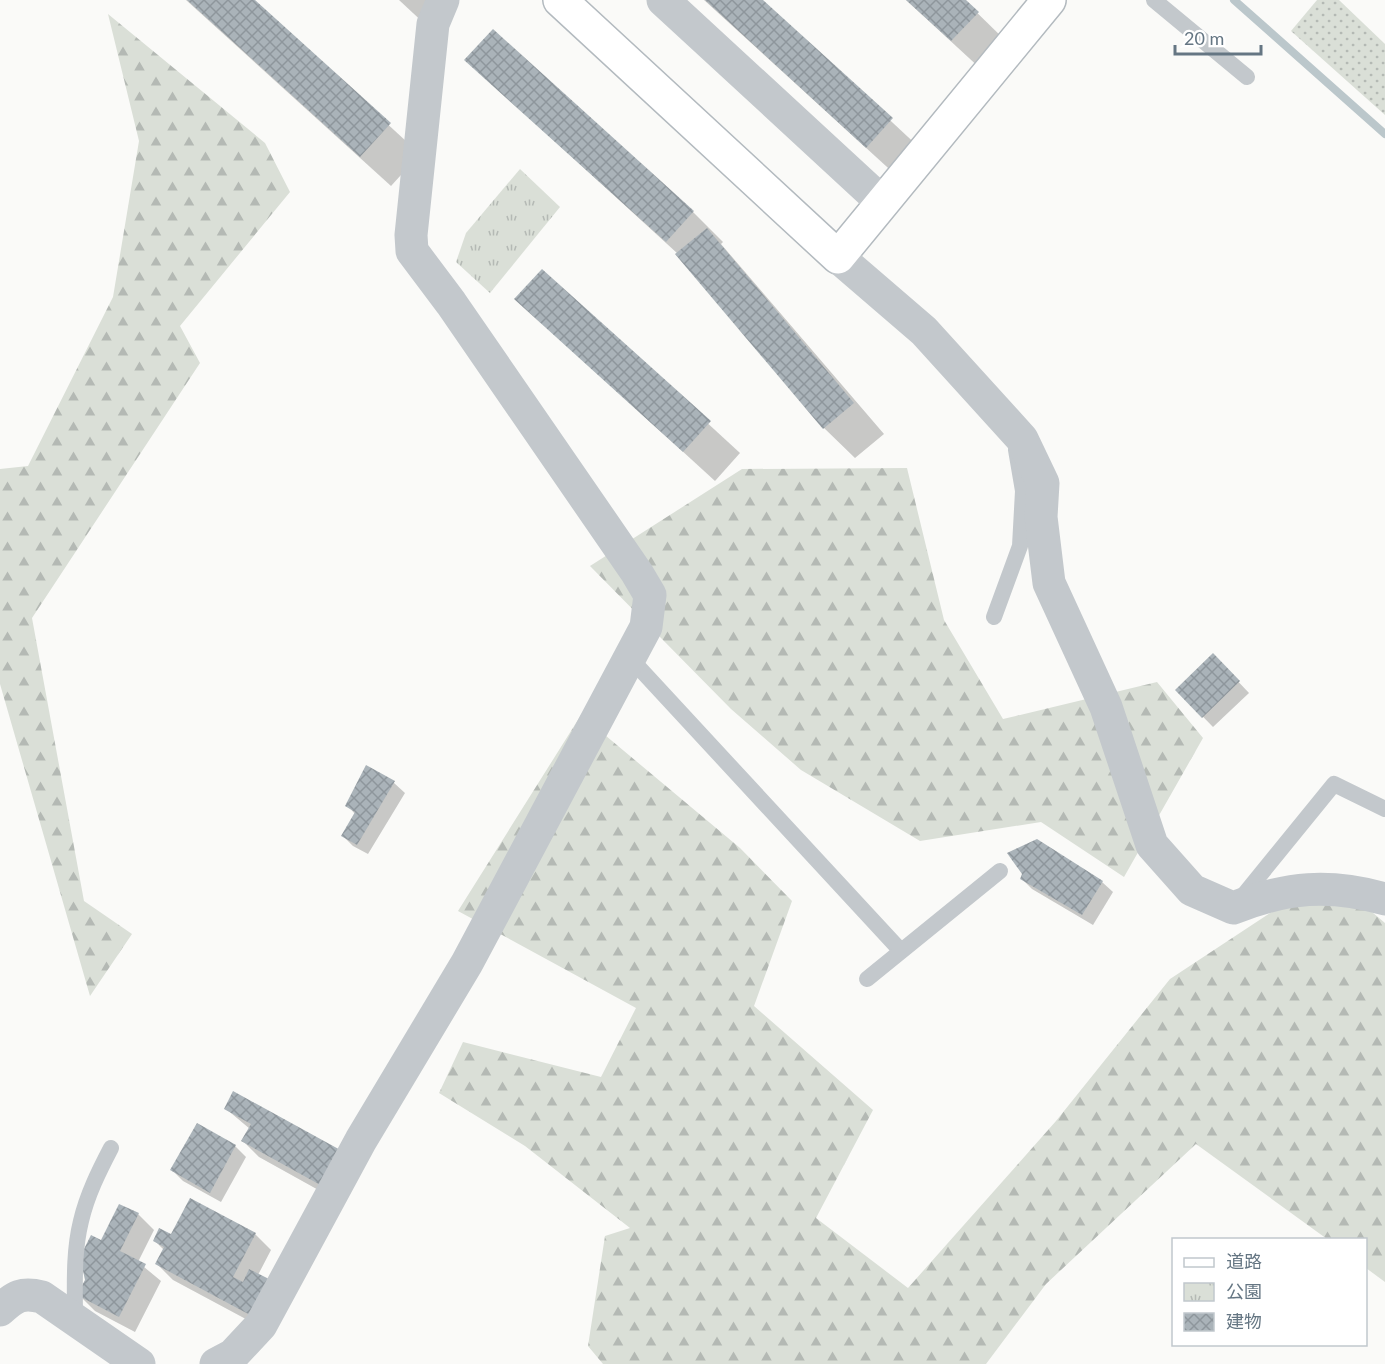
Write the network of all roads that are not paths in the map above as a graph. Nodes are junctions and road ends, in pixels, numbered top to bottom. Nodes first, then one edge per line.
1 (443, 0) edge
2 (560, 0) edge
3 (663, 0) edge
4 (1049, 0) edge
5 (1154, 0) edge
6 (1247, 77) dead end
7 (882, 202) junction
8 (838, 257) junction
9 (1022, 439) junction
10 (994, 617) dead end
11 (630, 658) junction
12 (1385, 809) edge
13 (1000, 871) dead end
14 (1385, 900) edge
15 (1233, 908) junction
16 (901, 951) junction
17 (867, 979) dead end
18 (111, 1148) dead end
19 (0, 1310) edge
20 (75, 1320) junction
21 (139, 1364) edge
22 (216, 1364) edge

1 - 11 street
2 - 8 street
3 - 7 street
4 - 7 street
5 - 6 lane
7 - 8 street
8 - 9 street
9 - 10 lane
9 - 15 street
11 - 16 lane
11 - 22 street
12 - 15 lane
13 - 16 lane
14 - 15 street
16 - 17 lane
18 - 20 lane
19 - 20 street
20 - 21 street

